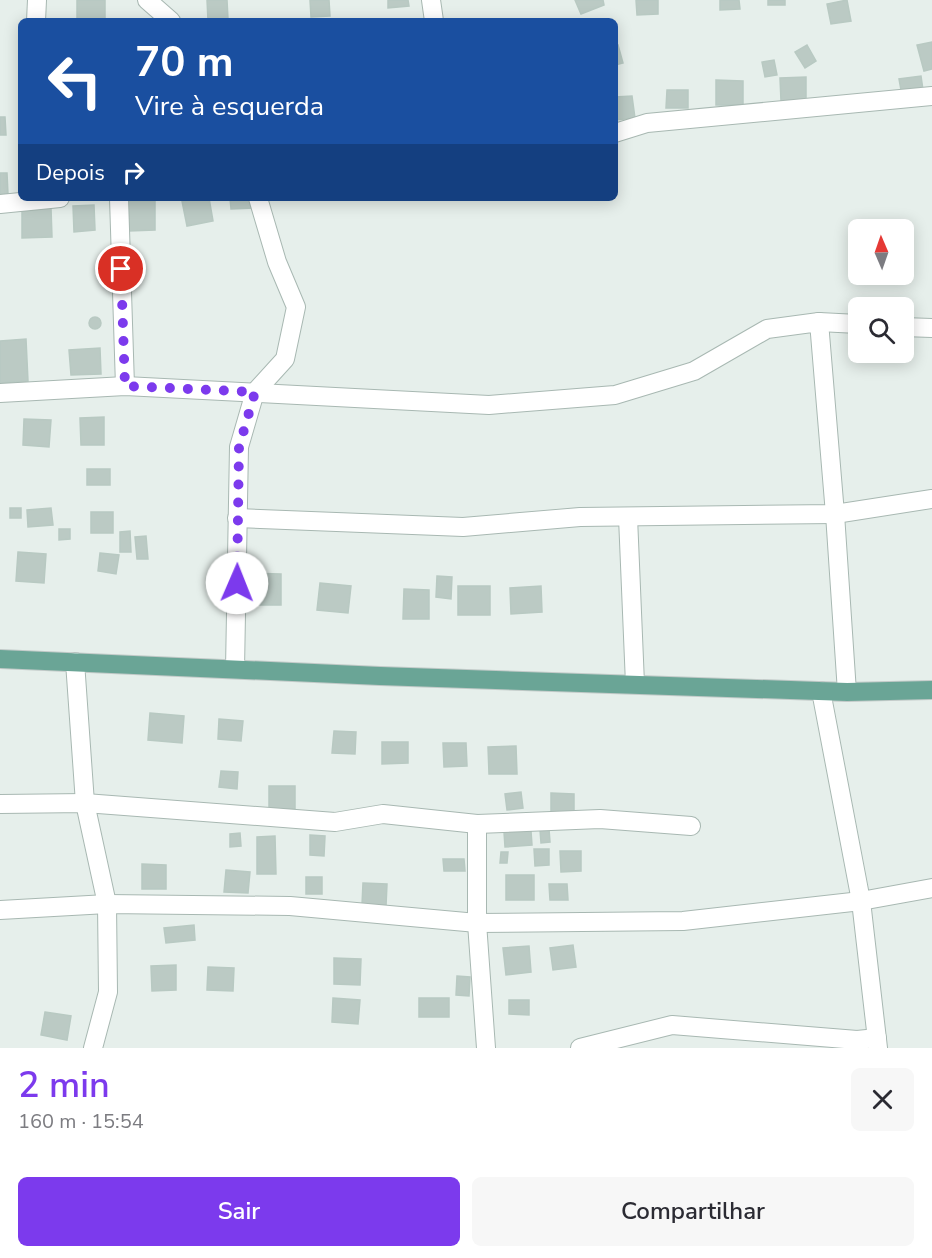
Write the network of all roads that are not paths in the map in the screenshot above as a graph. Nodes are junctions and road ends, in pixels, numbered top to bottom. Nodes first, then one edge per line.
1 (37, 0) edge
2 (147, 0) edge
3 (431, 0) edge
4 (36, 18) edge
5 (168, 18) edge
6 (434, 18) edge
7 (932, 96) edge
8 (618, 132) edge
9 (21, 201) edge
10 (119, 201) edge
11 (259, 201) edge
12 (0, 204) edge
13 (819, 322) junction
14 (848, 323) edge
15 (914, 327) edge
16 (932, 328) edge
17 (125, 386) junction
18 (255, 392) junction
19 (0, 393) edge
20 (932, 499) edge
21 (835, 514) junction
22 (628, 517) junction
23 (237, 518) junction
24 (0, 659) edge
25 (75, 662) junction
26 (236, 669) junction
27 (635, 684) junction
28 (932, 690) edge
29 (821, 691) junction
30 (848, 692) junction
31 (85, 803) junction
32 (0, 804) edge
33 (477, 824) junction
34 (692, 826) dead end
35 (932, 888) edge
36 (861, 901) junction
37 (107, 904) junction
38 (0, 910) edge
39 (477, 923) junction
40 (877, 1043) edge
41 (93, 1048) edge
42 (486, 1048) edge
43 (580, 1048) edge

1 - 4 street
2 - 5 street
3 - 6 street
7 - 8 street
9 - 12 street
10 - 17 street
11 - 18 street
13 - 14 street
13 - 18 street
13 - 21 street
15 - 16 street
17 - 18 street
17 - 19 street
18 - 23 street
20 - 21 street
21 - 22 street
21 - 30 street
22 - 23 street
22 - 27 street
23 - 26 street
24 - 25 main road
25 - 26 main road
25 - 31 street
26 - 27 main road
27 - 29 main road
28 - 30 main road
29 - 30 main road
29 - 36 street
31 - 32 street
31 - 33 street
31 - 37 street
33 - 34 street
33 - 39 street
35 - 36 street
36 - 39 street
36 - 40 street
37 - 38 street
37 - 39 street
37 - 41 street
39 - 42 street
40 - 43 street

